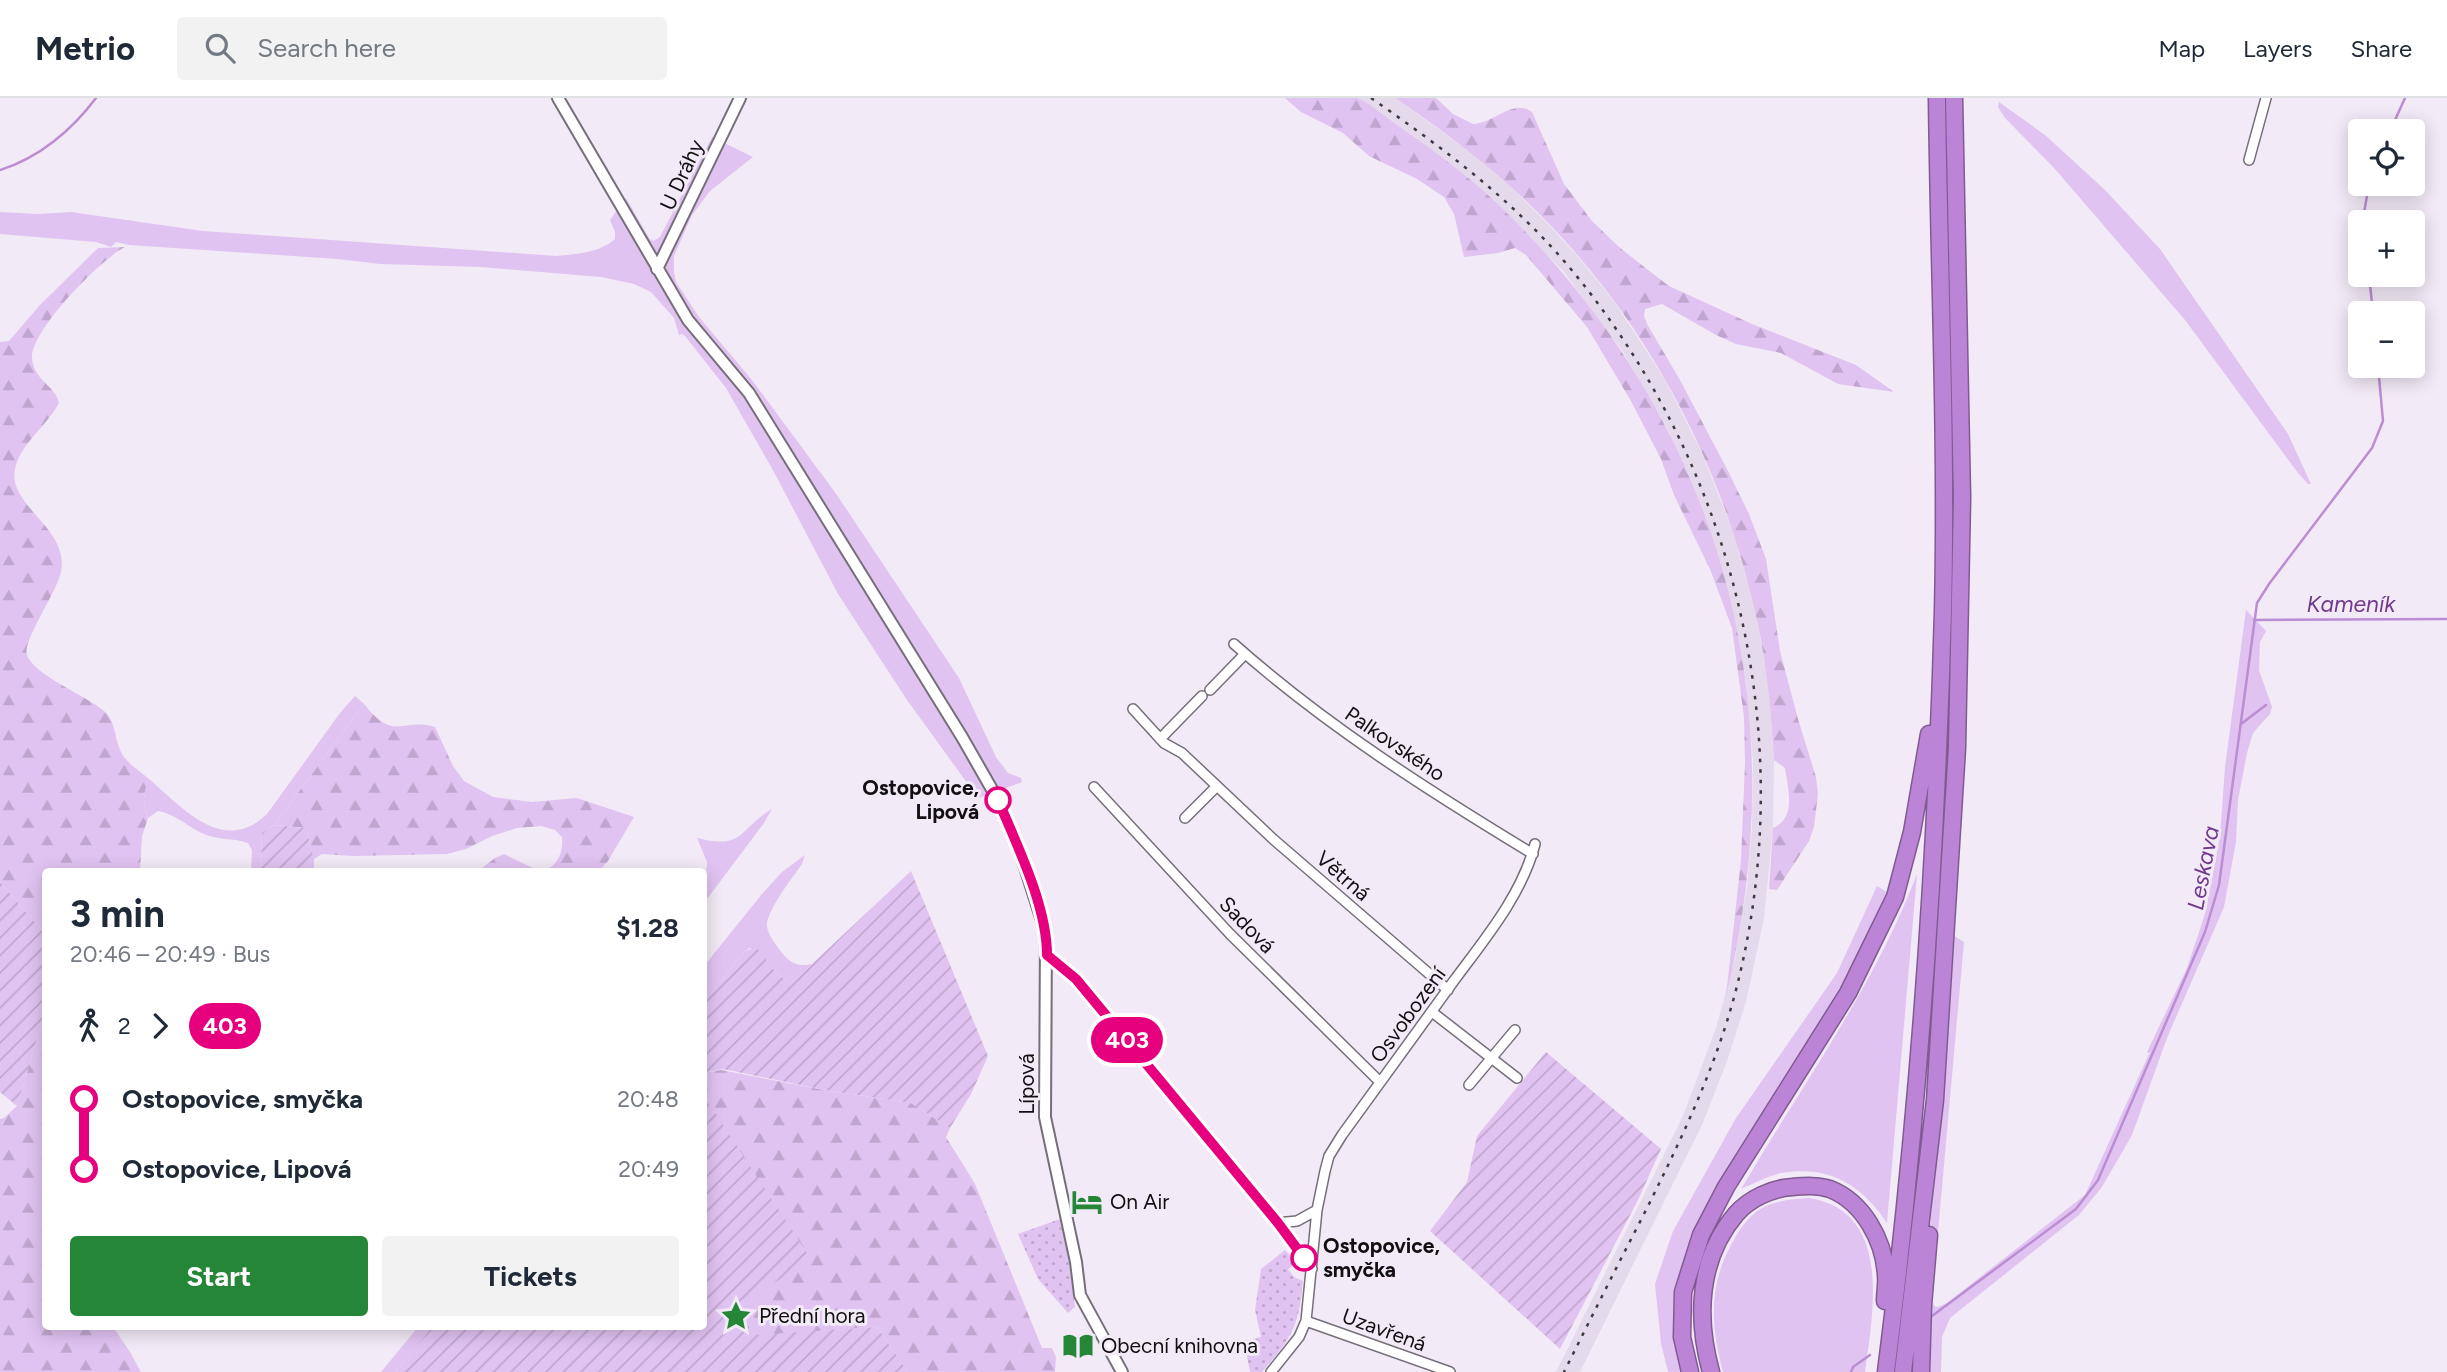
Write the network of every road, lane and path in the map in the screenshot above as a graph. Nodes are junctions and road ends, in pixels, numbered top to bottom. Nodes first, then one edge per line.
1 (558, 98) edge
2 (740, 98) edge
3 (1937, 98) edge
4 (1954, 98) edge
5 (2266, 98) edge
6 (2249, 160) dead end
7 (657, 269) junction
8 (1943, 610) junction
9 (1234, 644) dead end
10 (1245, 654) junction
11 (1210, 690) dead end
12 (1202, 696) dead end
13 (1133, 709) dead end
14 (1160, 739) junction
15 (1094, 787) dead end
16 (1216, 787) junction
17 (1185, 818) dead end
18 (1534, 849) joint
19 (1047, 955) junction
20 (1448, 990) junction
21 (1432, 1012) junction
22 (1515, 1030) dead end
23 (1492, 1057) junction
24 (1517, 1078) dead end
25 (1380, 1082) junction
26 (1469, 1085) dead end
27 (1935, 1100) junction
28 (1314, 1215) junction
29 (1282, 1226) junction
30 (1312, 1269) junction
31 (1306, 1321) junction
32 (1887, 1366) edge
33 (1122, 1372) edge
34 (1271, 1372) edge
35 (1450, 1372) edge
36 (1690, 1372) edge
37 (1711, 1372) edge
38 (1903, 1372) edge
39 (1922, 1372) edge

1 - 7 street, Lípová
2 - 7 street, U Dráhy
3 - 8 highway
4 - 27 highway
5 - 6 street
7 - 19 street, Lípová
8 - 32 highway
8 - 36 highway
9 - 10 street, Palkovského
10 - 11 street
10 - 18 street, Palkovského
12 - 14 street
13 - 14 street, Větrná
14 - 16 street, Větrná
15 - 25 street, Sadová
16 - 17 street
16 - 20 street, Větrná
18 - 20 street, Osvobození
19 - 29 street
19 - 33 street, Lípová
20 - 21 street, Osvobození
21 - 23 street
21 - 25 street, Osvobození
22 - 23 street
23 - 24 street
23 - 26 street
25 - 28 street, Osvobození
27 - 38 highway
27 - 39 highway
28 - 29 street
28 - 30 street, Osvobození
29 - 30 street
30 - 31 street, Osvobození
31 - 34 street, Osvobození
31 - 35 street, Uzavřená
32 - 37 highway

